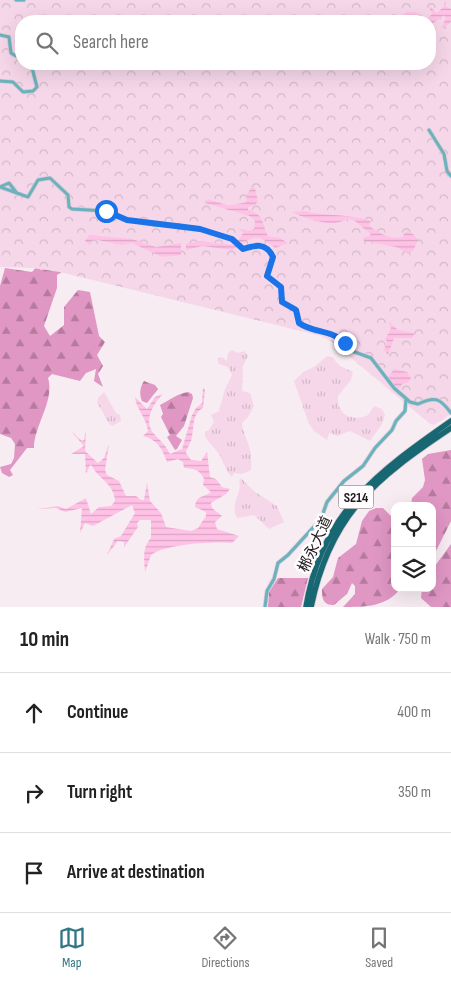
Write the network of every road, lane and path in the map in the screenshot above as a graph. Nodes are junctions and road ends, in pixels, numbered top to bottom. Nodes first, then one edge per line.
1 (16, 0) edge
2 (24, 0) edge
3 (0, 35) edge
4 (15, 55) edge
5 (33, 70) edge
6 (0, 81) edge
7 (429, 130) dead end
8 (451, 176) edge
9 (17, 194) junction
10 (406, 399) junction
11 (451, 413) edge
12 (451, 420) edge
13 (451, 428) edge
14 (265, 607) edge
15 (306, 607) edge
16 (311, 607) edge

1 - 2 street
3 - 4 street
5 - 6 street
7 - 8 street
9 - 9 street
9 - 10 street
10 - 11 street
10 - 14 street
12 - 15 highway, 郴永大道 / S214
13 - 16 highway, 郴永大道 / S214

